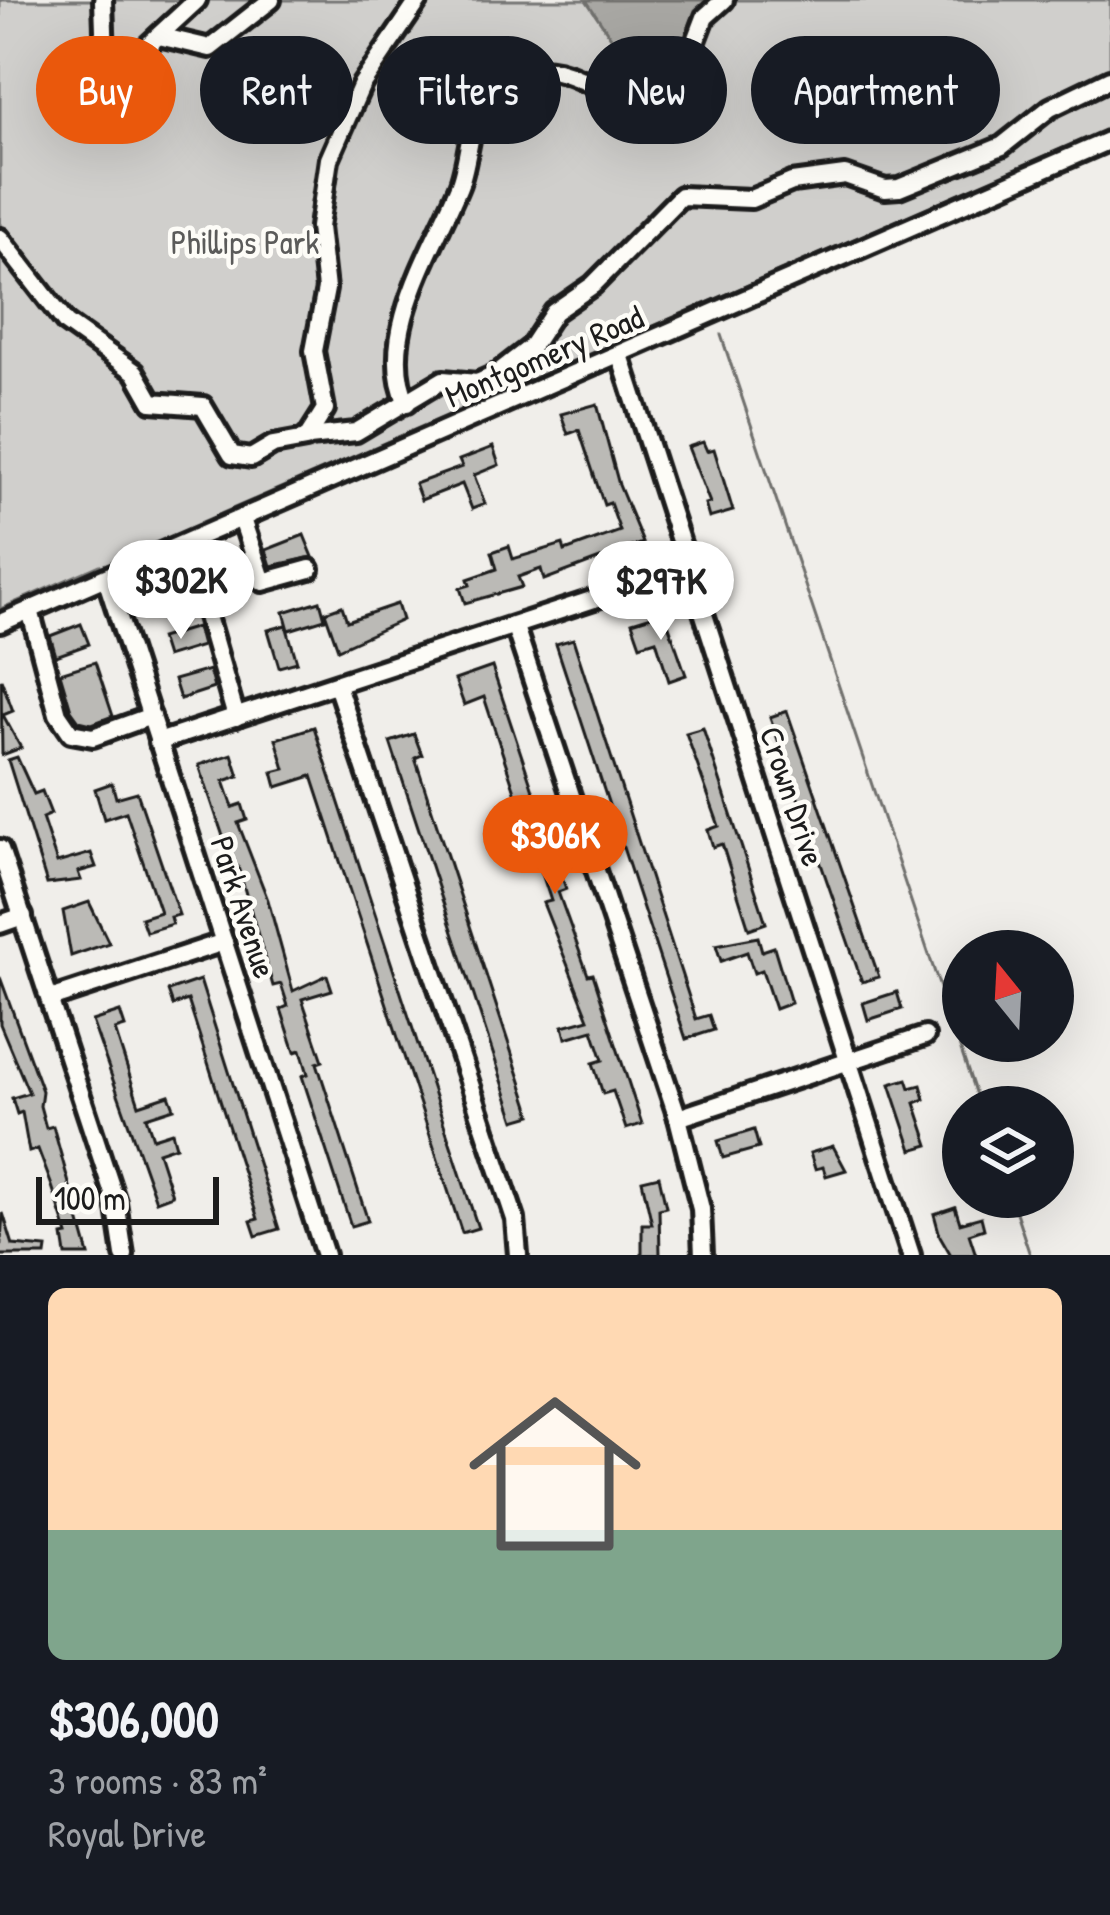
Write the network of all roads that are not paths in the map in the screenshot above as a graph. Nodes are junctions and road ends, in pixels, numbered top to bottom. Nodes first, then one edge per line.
1 (103, 0) edge
2 (197, 0) edge
3 (271, 0) edge
4 (419, 0) edge
5 (724, 0) edge
6 (104, 36) edge
7 (159, 36) edge
8 (698, 36) edge
9 (176, 40) edge
10 (1110, 79) edge
11 (585, 80) edge
12 (1110, 140) edge
13 (0, 238) edge
14 (620, 355) junction
15 (407, 403) junction
16 (309, 437) junction
17 (242, 519) junction
18 (179, 547) junction
19 (310, 568) dead end
20 (686, 569) junction
21 (106, 578) junction
22 (30, 610) junction
23 (0, 622) edge
24 (515, 627) junction
25 (337, 685) junction
26 (151, 716) junction
27 (236, 717) junction
28 (158, 742) junction
29 (0, 849) edge
30 (23, 916) junction
31 (0, 924) edge
32 (224, 942) junction
33 (50, 999) junction
34 (925, 1036) dead end
35 (849, 1062) junction
36 (678, 1118) junction
37 (318, 1253) edge
38 (124, 1255) edge
39 (518, 1255) edge
40 (704, 1255) edge
41 (911, 1255) edge

1 - 6 street
2 - 7 street
3 - 9 street
4 - 16 street
5 - 8 street
10 - 15 street
11 - 15 street
12 - 14 street, Montgomery Road
13 - 16 street
14 - 17 street, Montgomery Road
14 - 20 street, Crown Drive
15 - 16 street
17 - 18 street, Montgomery Road
17 - 19 street
18 - 21 street, Montgomery Road
18 - 27 street
20 - 24 street
20 - 35 street, Crown Drive
21 - 22 street, Montgomery Road
21 - 26 street, Park Avenue
22 - 23 street, Montgomery Road
22 - 26 street
24 - 25 street
24 - 36 street
25 - 27 street
25 - 39 street
26 - 28 street, Park Avenue
27 - 28 street
28 - 32 street, Park Avenue
29 - 30 street
30 - 31 street
30 - 33 street
32 - 33 street
32 - 37 street, Park Avenue
33 - 38 street
34 - 35 street
35 - 36 street
35 - 41 street, Crown Drive
36 - 40 street

